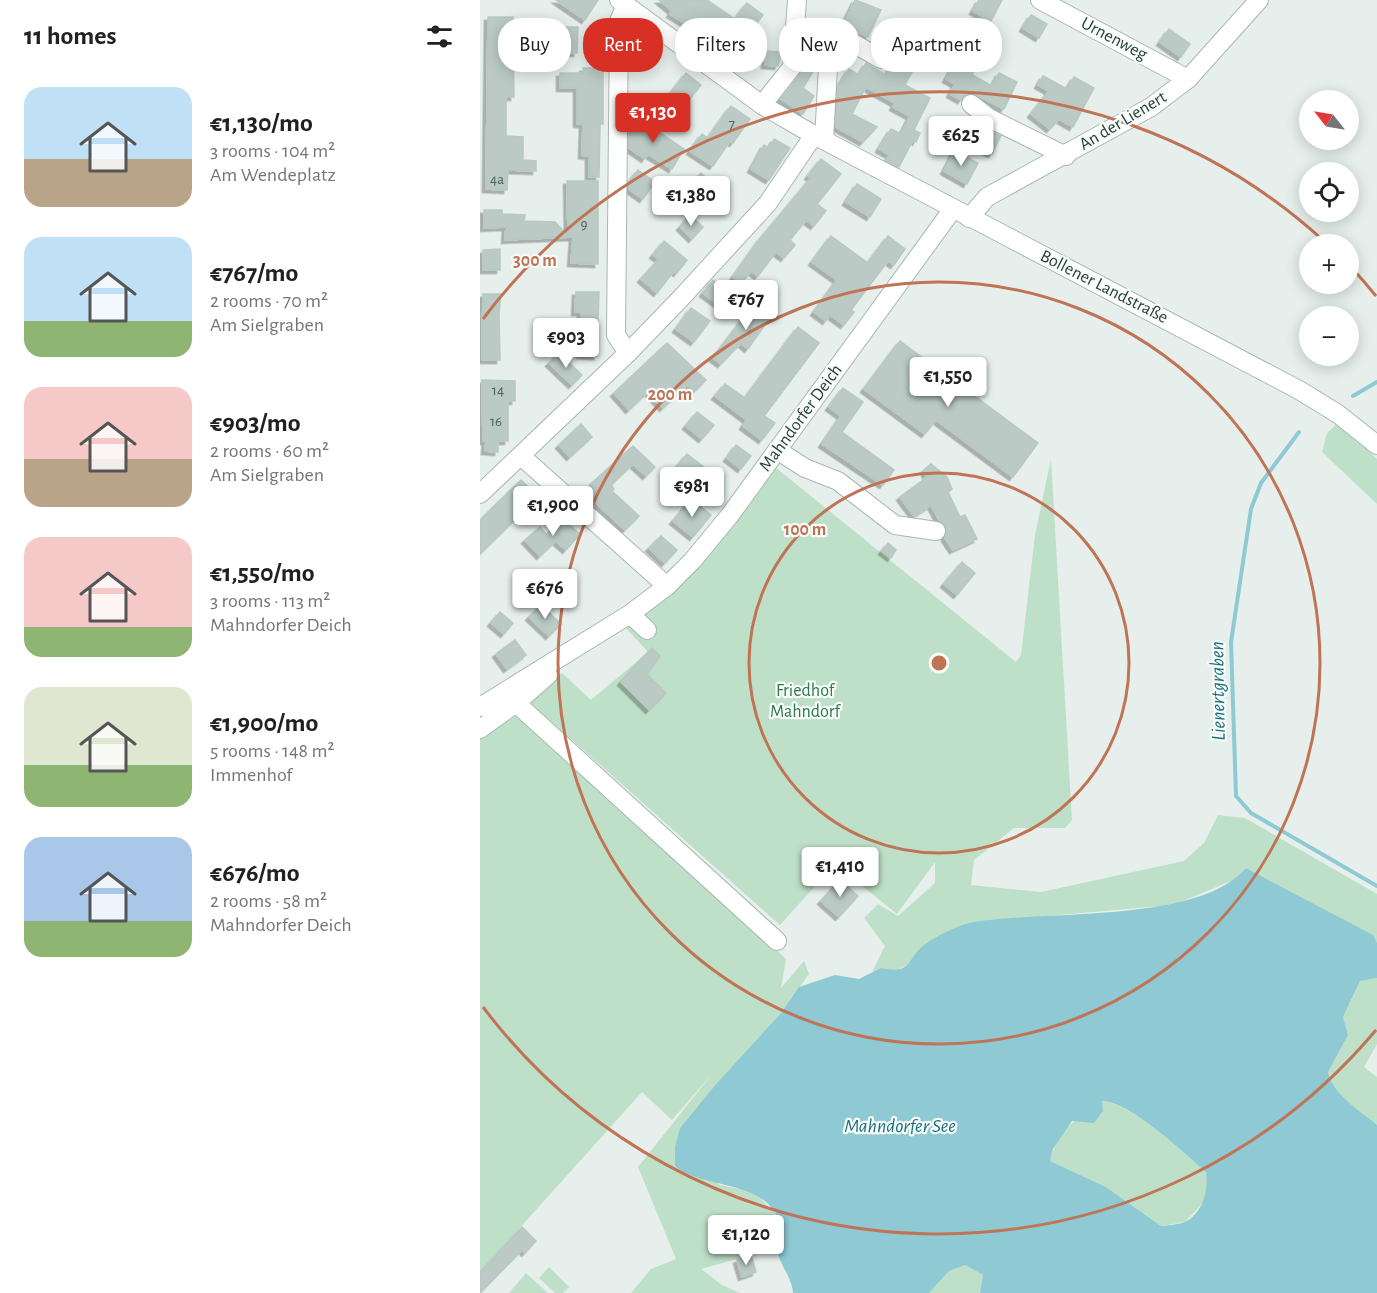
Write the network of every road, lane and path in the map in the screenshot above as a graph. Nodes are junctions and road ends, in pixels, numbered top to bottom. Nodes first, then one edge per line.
1 (797, 0) edge
2 (1040, 0) edge
3 (1252, 2) edge
4 (622, 3) edge
5 (871, 53) edge
6 (1188, 79) junction
7 (971, 104) dead end
8 (762, 105) junction
9 (819, 137) junction
10 (1066, 156) junction
11 (961, 214) junction
12 (628, 353) junction
13 (1377, 445) edge
14 (777, 450) junction
15 (521, 456) junction
16 (480, 494) edge
17 (936, 531) dead end
18 (667, 586) junction
19 (630, 614) junction
20 (647, 630) dead end
21 (553, 663) junction
22 (516, 703) junction
23 (480, 707) edge
24 (480, 729) edge
25 (777, 940) dead end

1 - 8 street
2 - 6 street, Urnenweg
3 - 6 street, An der Lienert
4 - 8 street, Bollener Landstraße
4 - 12 street
5 - 9 street
6 - 10 street, An der Lienert
7 - 10 street
8 - 9 street, Bollener Landstraße
9 - 11 street, Bollener Landstraße
9 - 12 street
10 - 11 street, An der Lienert
11 - 13 street, Bollener Landstraße
11 - 14 street, Mahndorfer Deich
12 - 15 street
14 - 17 street
14 - 18 street, Mahndorfer Deich
15 - 16 street
15 - 18 street
18 - 19 street, Mahndorfer Deich
19 - 20 street
19 - 21 street, Mahndorfer Deich
21 - 22 street
21 - 23 street, Mahndorfer Deich
22 - 24 street
22 - 25 street

